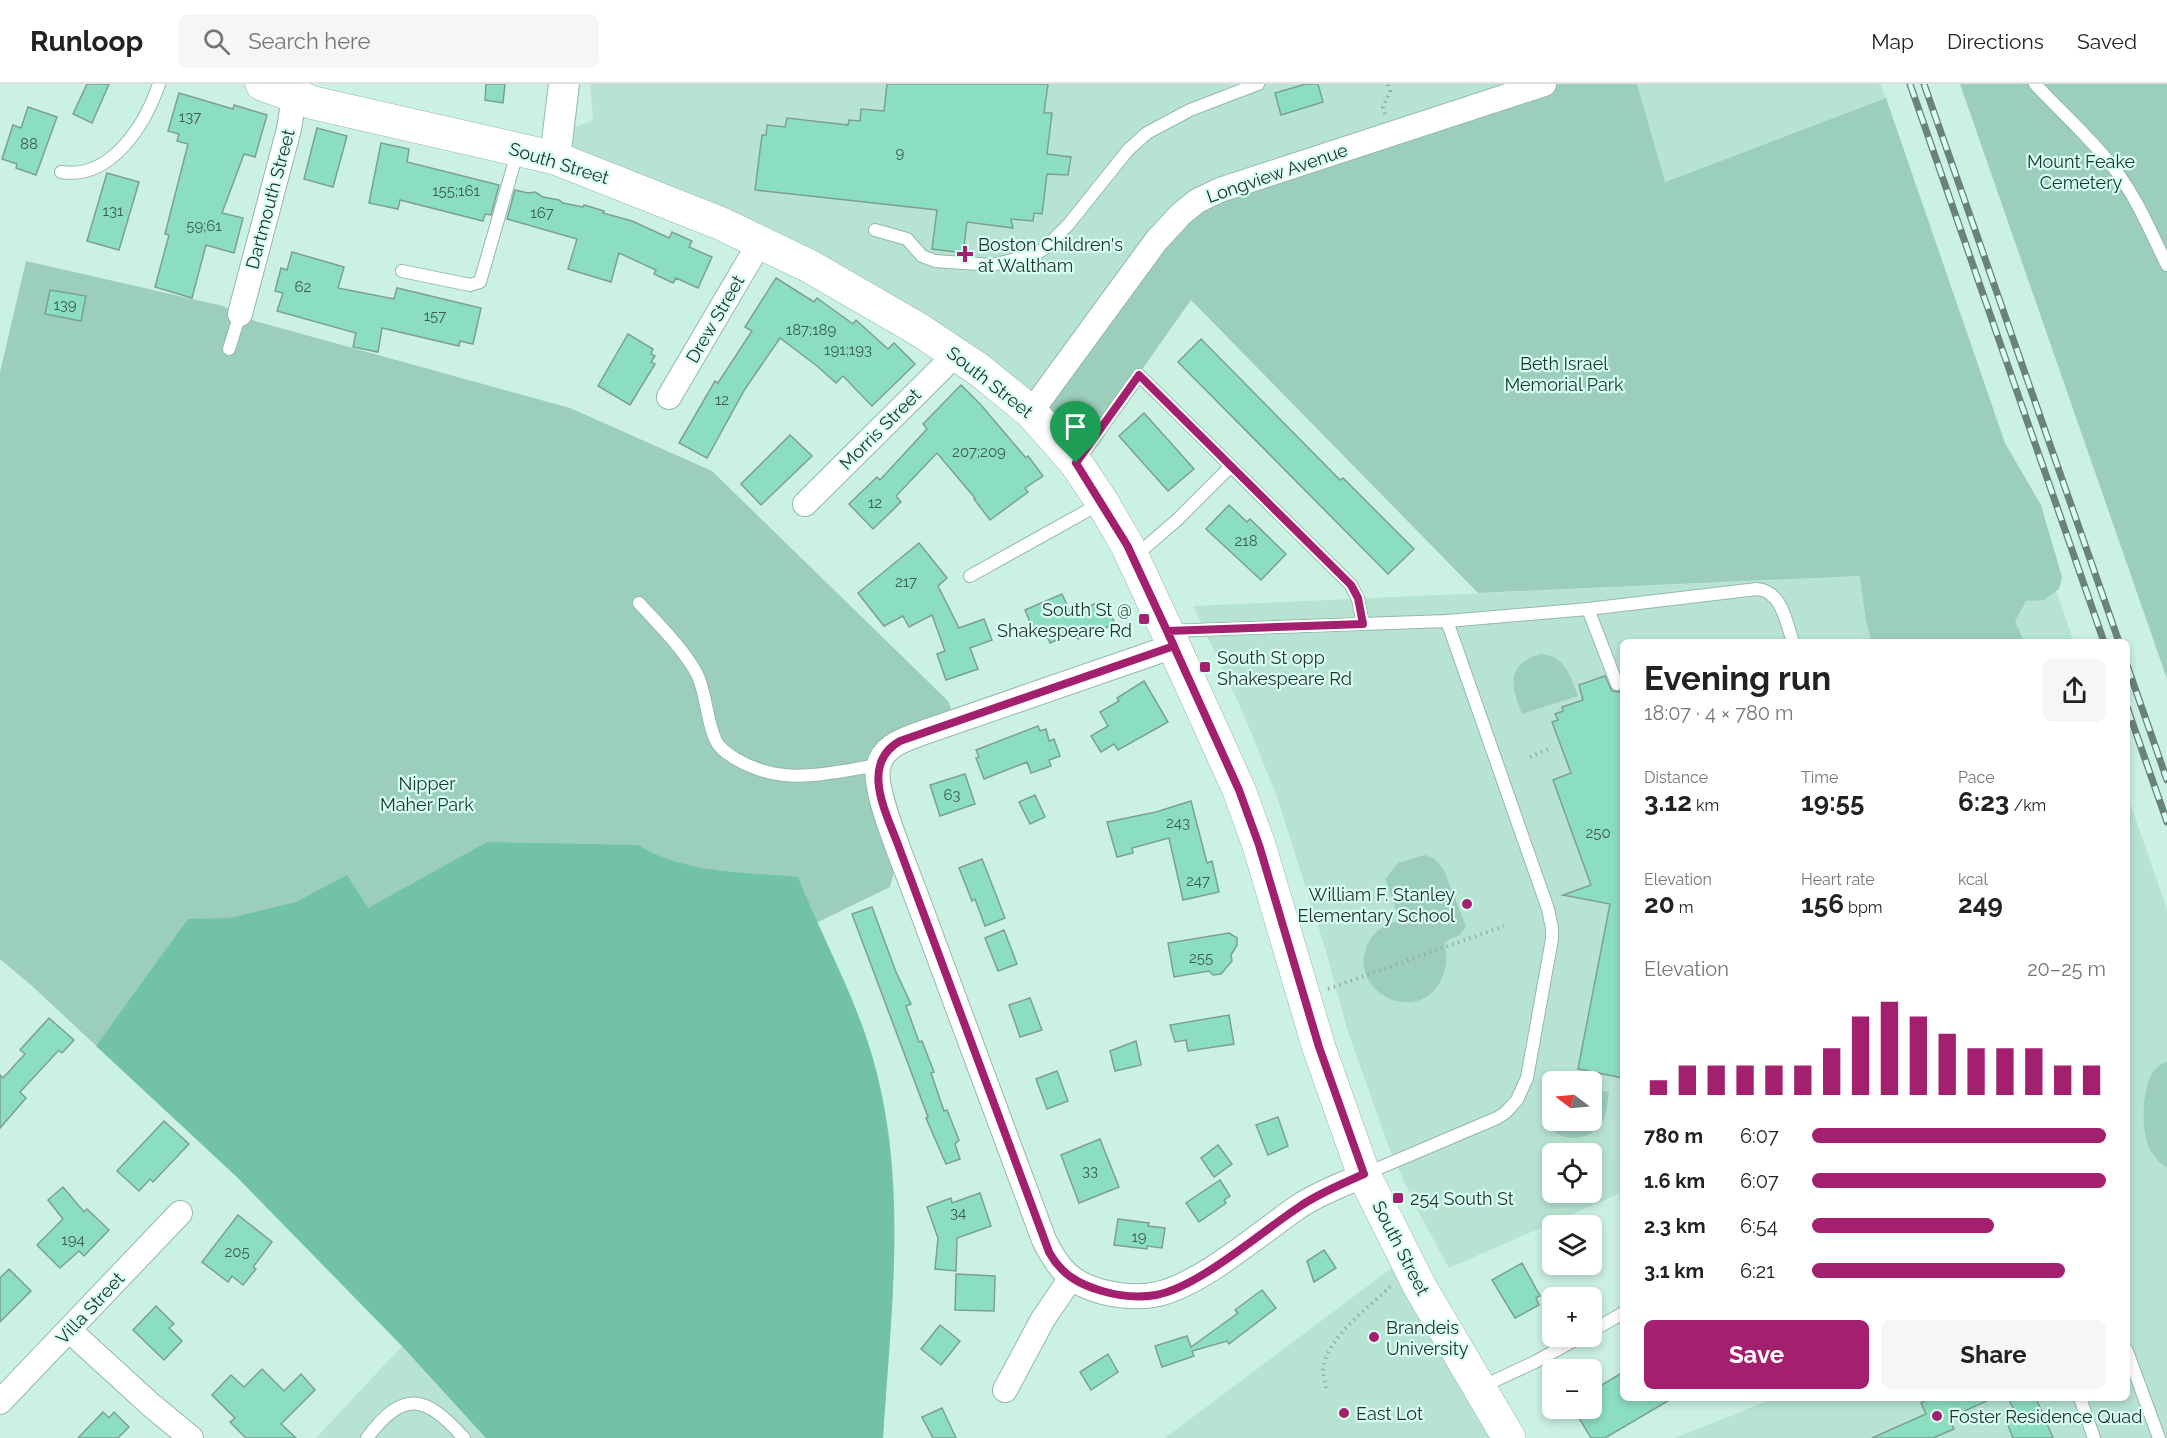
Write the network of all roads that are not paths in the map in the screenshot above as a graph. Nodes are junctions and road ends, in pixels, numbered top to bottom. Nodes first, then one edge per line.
1 (159, 84) edge
2 (262, 84) edge
3 (564, 84) edge
4 (1258, 84) edge
5 (1544, 84) edge
6 (2035, 84) edge
7 (296, 91) edge
8 (519, 149) junction
9 (555, 158) junction
10 (61, 172) dead end
11 (875, 230) dead end
12 (760, 242) junction
13 (2166, 260) edge
14 (402, 271) dead end
15 (240, 314) joint
16 (229, 349) dead end
17 (956, 354) junction
18 (669, 397) dead end
19 (1031, 412) junction
20 (1076, 463) junction
21 (1230, 467) junction
22 (1102, 502) junction
23 (805, 504) dead end
24 (1133, 558) junction
25 (970, 576) dead end
26 (639, 603) dead end
27 (1588, 609) junction
28 (1447, 621) junction
29 (1363, 624) junction
30 (1171, 639) junction
31 (1792, 639) edge
32 (1617, 684) dead end
33 (878, 765) junction
34 (1364, 1174) junction
35 (180, 1213) dead end
36 (1071, 1278) junction
37 (1620, 1315) edge
38 (1602, 1325) edge
39 (69, 1330) junction
40 (1562, 1347) edge
41 (2130, 1359) edge
42 (1479, 1387) junction
43 (1005, 1390) dead end
44 (2081, 1401) edge
45 (0, 1402) edge
46 (191, 1438) edge
47 (367, 1438) edge
48 (465, 1438) edge
49 (1509, 1438) edge
50 (2094, 1438) edge
51 (2159, 1438) edge

1 - 10 lane
2 - 7 main road, South Street
3 - 9 street
4 - 11 lane
5 - 19 street, Longview Avenue
6 - 13 lane
7 - 8 main road, South Street
7 - 15 street, Dartmouth Street
8 - 9 main road, South Street
8 - 14 lane
9 - 12 main road, South Street
12 - 17 main road, South Street
12 - 18 street, Drew Street
15 - 16 lane
17 - 19 main road, South Street
17 - 23 street, Morris Street
19 - 20 main road, South Street
20 - 21 lane
20 - 22 main road, South Street
21 - 24 lane
21 - 29 lane
22 - 24 main road, South Street
22 - 25 lane
24 - 30 main road, South Street
26 - 33 lane
27 - 28 lane
27 - 31 lane
27 - 32 lane
28 - 29 lane
28 - 34 lane
29 - 30 lane
30 - 33 street
30 - 34 main road, South Street
33 - 36 street
34 - 36 street
34 - 42 main road, South Street
35 - 39 street, Villa Street
36 - 43 street
37 - 38 lane
39 - 45 street, Villa Street
39 - 46 street
40 - 42 lane
41 - 51 lane
42 - 49 main road, South Street
44 - 50 lane
47 - 48 lane

